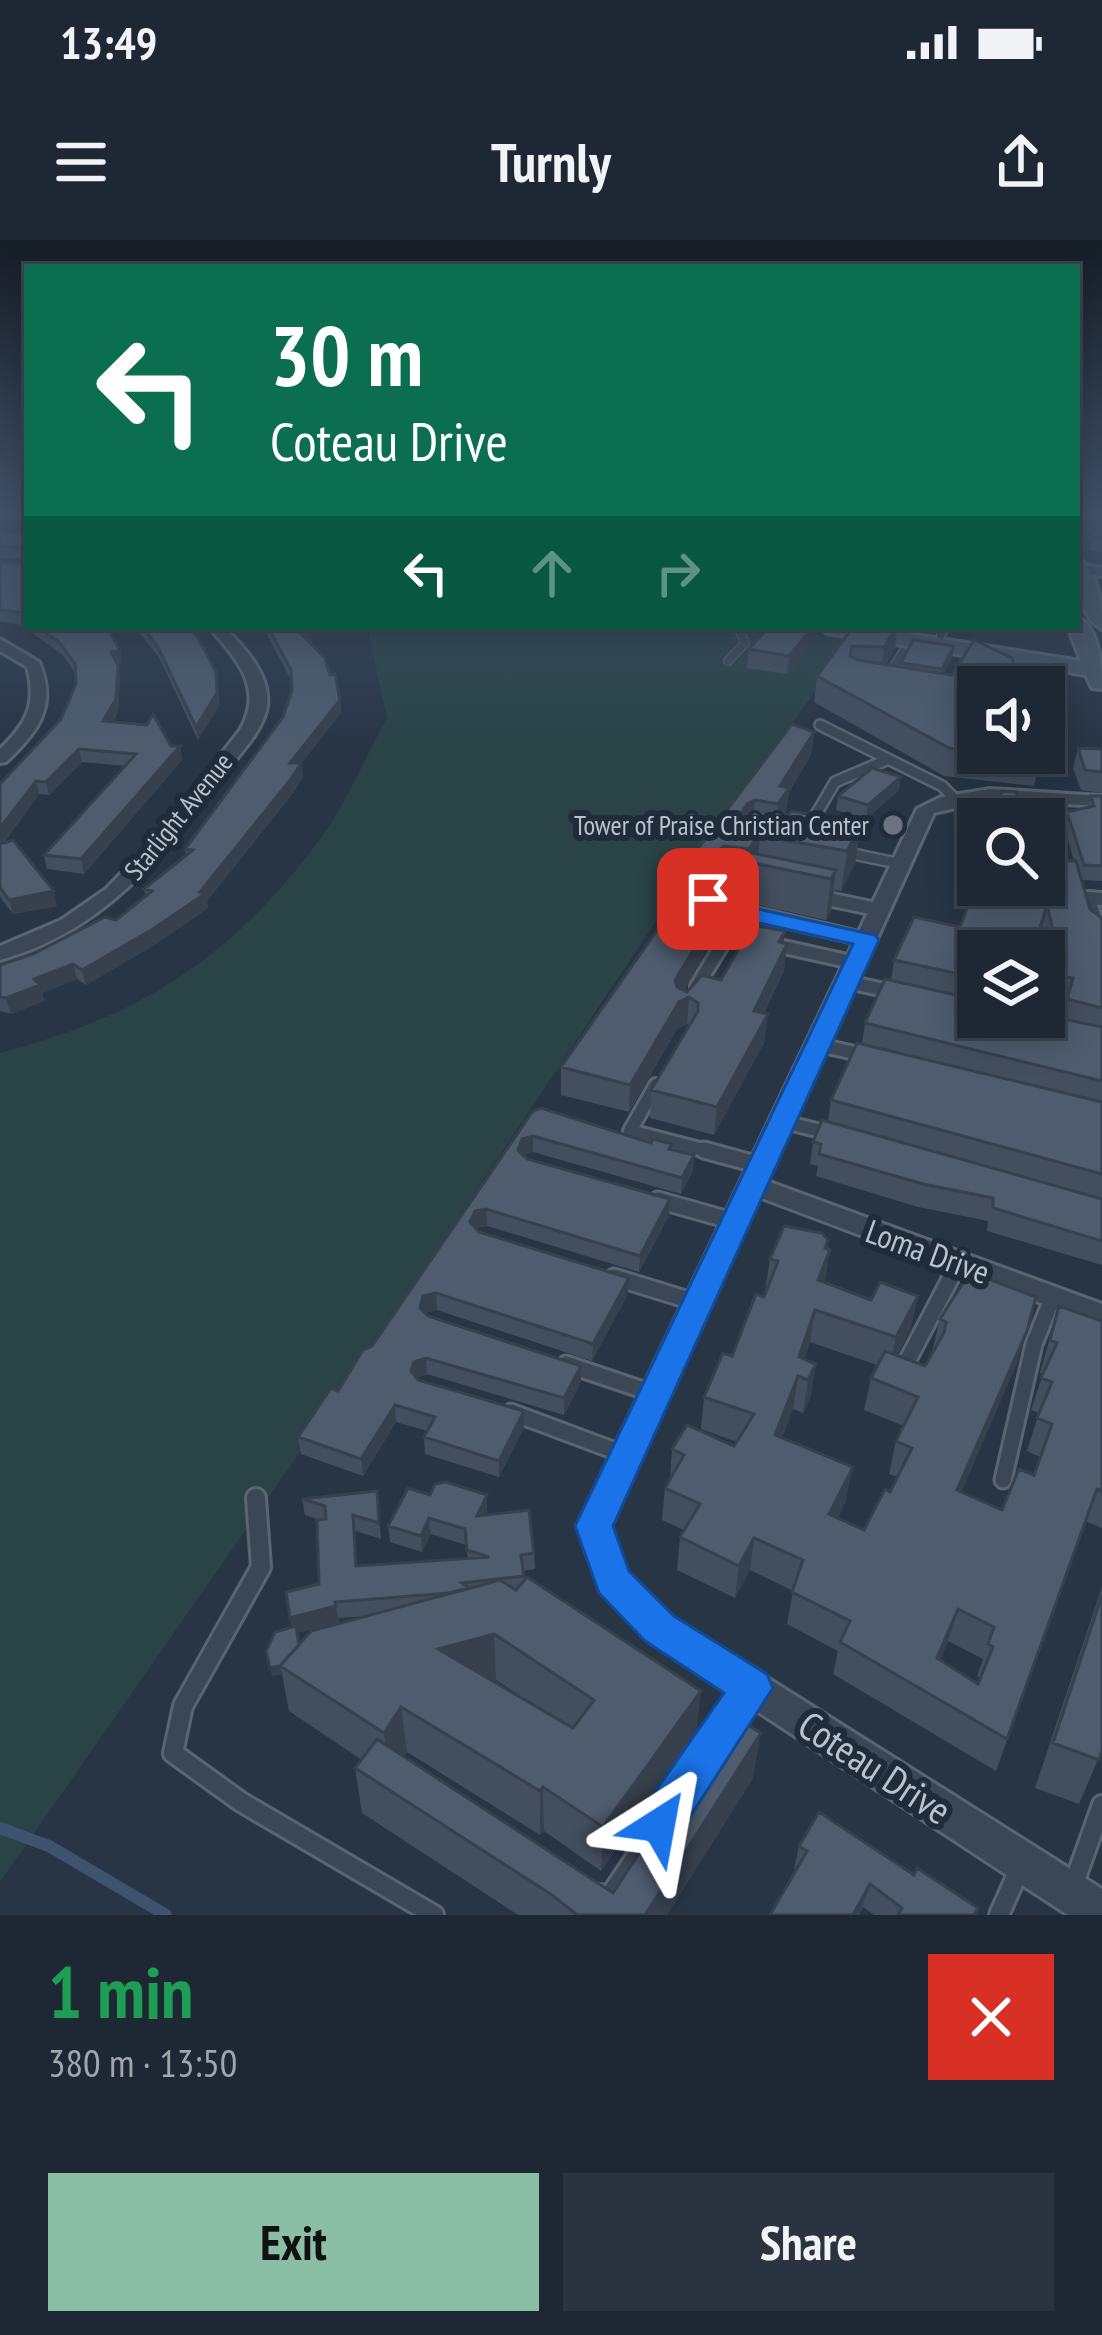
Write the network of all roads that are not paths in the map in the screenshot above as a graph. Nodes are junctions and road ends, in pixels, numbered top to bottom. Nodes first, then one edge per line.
1 (1089, 593) edge
2 (1102, 623) edge
3 (219, 630) edge
4 (739, 630) edge
5 (861, 630) edge
6 (1080, 630) edge
7 (944, 631) edge
8 (0, 644) edge
9 (903, 652) edge
10 (728, 661) dead end
11 (1098, 670) edge
12 (869, 680) edge
13 (885, 682) junction
14 (905, 686) edge
15 (820, 724) dead end
16 (0, 758) edge
17 (885, 760) junction
18 (952, 797) junction
19 (1102, 800) edge
20 (808, 828) edge
21 (820, 847) edge
22 (902, 864) junction
23 (747, 883) edge
24 (810, 896) edge
25 (1102, 899) edge
26 (880, 910) junction
27 (1098, 929) edge
28 (0, 953) edge
29 (857, 962) junction
30 (694, 990) edge
31 (902, 994) edge
32 (819, 1045) junction
33 (875, 1058) edge
34 (664, 1073) edge
35 (784, 1122) junction
36 (841, 1136) edge
37 (759, 1176) junction
38 (637, 1194) edge
39 (737, 1222) junction
40 (959, 1262) junction
41 (592, 1270) edge
42 (1054, 1297) junction
43 (699, 1303) junction
44 (1102, 1315) edge
45 (544, 1357) edge
46 (898, 1379) edge
47 (656, 1395) junction
48 (491, 1406) edge
49 (627, 1456) junction
50 (1003, 1480) dead end
51 (256, 1498) dead end
52 (752, 1688) junction
53 (708, 1753) edge
54 (1102, 1804) edge
55 (646, 1843) edge
56 (1022, 1862) junction
57 (583, 1891) edge
58 (1070, 1892) junction
59 (1102, 1912) edge
60 (434, 1915) edge
61 (998, 1915) edge

1 - 2 main road
3 - 28 street, Starlight Avenue
4 - 10 lane
5 - 11 main road
6 - 11 main road
7 - 11 main road
8 - 16 street
9 - 13 lane
12 - 13 lane
13 - 14 lane
15 - 17 lane
17 - 18 lane
17 - 20 lane
18 - 19 street
18 - 22 street, Coteau Drive
21 - 22 lane
22 - 26 street, Coteau Drive
23 - 29 lane
24 - 26 lane
25 - 27 lane
26 - 29 street, Coteau Drive
29 - 30 lane
29 - 31 lane
29 - 32 street, Coteau Drive
32 - 33 lane
32 - 35 street, Coteau Drive
34 - 37 lane
35 - 36 lane
35 - 37 street, Coteau Drive
37 - 39 street, Coteau Drive
37 - 40 street, Loma Drive
38 - 39 lane
39 - 43 street, Coteau Drive
40 - 42 street, Loma Drive
40 - 46 lane
41 - 43 lane
42 - 44 street, Loma Drive
42 - 50 lane
43 - 47 street, Coteau Drive
45 - 47 lane
47 - 49 street, Coteau Drive
48 - 49 lane
49 - 52 street, Coteau Drive
51 - 60 lane
52 - 53 lane
52 - 56 street, Coteau Drive
54 - 58 lane
55 - 57 lane
56 - 58 street, Coteau Drive
56 - 61 lane
58 - 59 street, Coteau Drive

